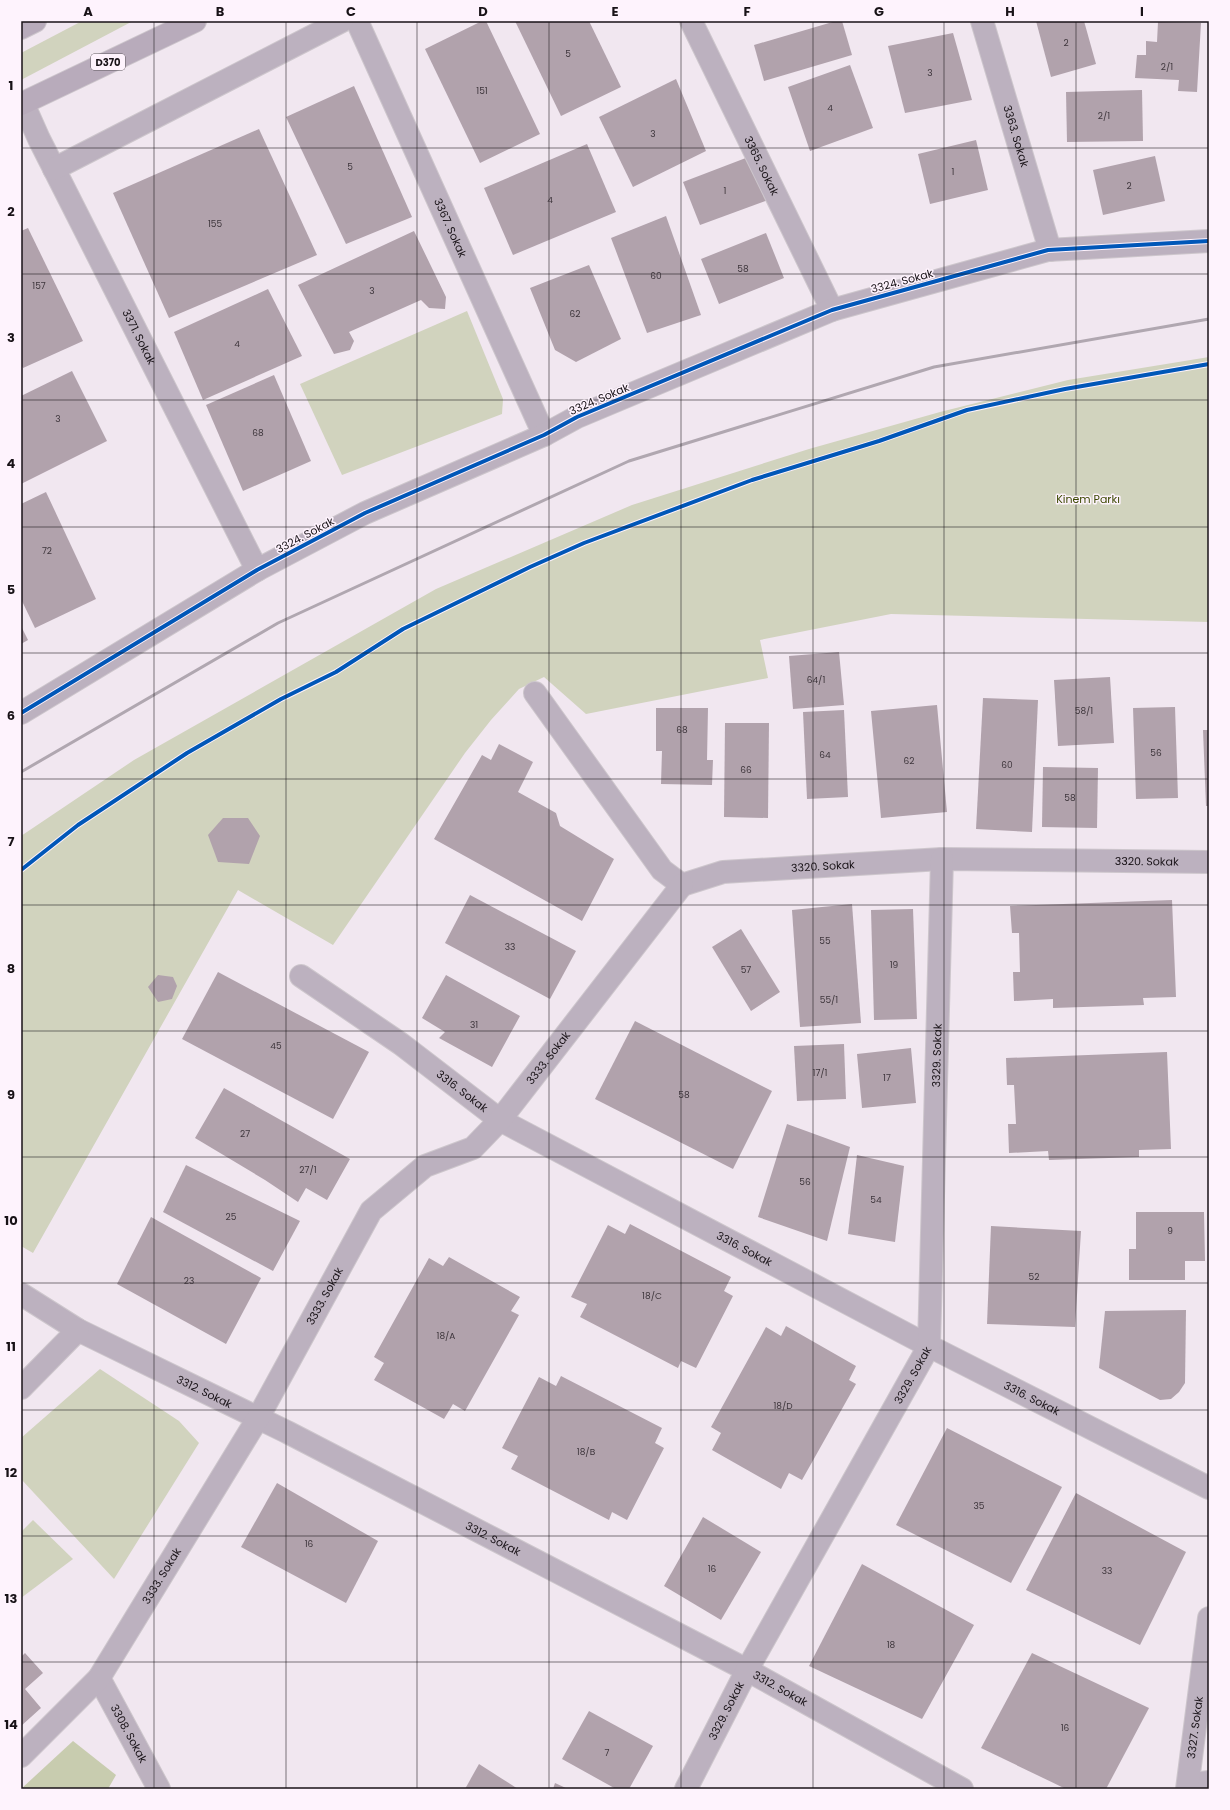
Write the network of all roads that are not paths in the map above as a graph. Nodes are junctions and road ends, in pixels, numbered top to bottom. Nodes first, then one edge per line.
1 (35, 21) edge
2 (195, 21) edge
3 (342, 21) edge
4 (357, 21) edge
5 (691, 21) edge
6 (982, 21) edge
7 (21, 28) edge
8 (22, 103) edge
9 (54, 169) junction
10 (1209, 241) edge
11 (1050, 250) junction
12 (832, 310) junction
13 (544, 435) junction
14 (256, 570) junction
15 (534, 693) dead end
16 (21, 713) edge
17 (942, 859) junction
18 (1209, 862) edge
19 (682, 885) junction
20 (302, 976) dead end
21 (500, 1120) junction
22 (21, 1294) edge
23 (78, 1330) junction
24 (929, 1346) junction
25 (21, 1388) edge
26 (258, 1418) junction
27 (1209, 1488) edge
28 (1209, 1618) edge
29 (747, 1670) junction
30 (99, 1678) junction
31 (21, 1756) edge
32 (1195, 1785) edge
33 (159, 1789) edge
34 (686, 1789) edge
35 (962, 1789) edge

1 - 7 highway
2 - 8 highway, D370
3 - 9 street
4 - 13 street, 3367. Sokak
5 - 12 street, 3365. Sokak
6 - 11 street, 3363. Sokak
8 - 9 street, 3371. Sokak
9 - 14 street, 3371. Sokak
10 - 11 street, 3324. Sokak
11 - 12 street, 3324. Sokak
12 - 13 street, 3324. Sokak
13 - 14 street, 3324. Sokak
14 - 16 street, 3324. Sokak
15 - 19 street
17 - 18 street, 3320. Sokak
17 - 19 street, 3320. Sokak
17 - 24 street, 3329. Sokak
19 - 21 street, 3333. Sokak
20 - 21 street, 3316. Sokak
21 - 24 street, 3316. Sokak
21 - 26 street, 3333. Sokak
22 - 23 street, 3312. Sokak
23 - 25 street
23 - 26 street, 3312. Sokak
24 - 27 street, 3316. Sokak
24 - 29 street, 3329. Sokak
26 - 29 street, 3312. Sokak
26 - 30 street, 3333. Sokak
28 - 32 street, 3327. Sokak
29 - 34 street, 3329. Sokak
29 - 35 street, 3312. Sokak
30 - 31 street, 3333. Sokak
30 - 33 street, 3308. Sokak

